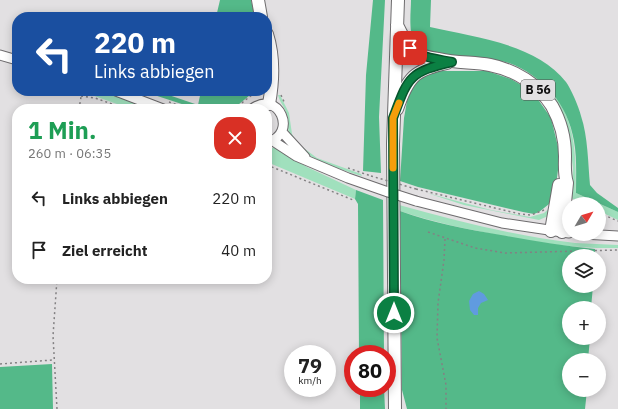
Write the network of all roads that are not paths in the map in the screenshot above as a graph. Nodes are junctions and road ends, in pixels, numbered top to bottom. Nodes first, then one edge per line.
1 (258, 0) edge
2 (398, 0) edge
3 (260, 12) edge
4 (397, 24) junction
5 (0, 55) edge
6 (12, 59) edge
7 (452, 62) junction
8 (129, 96) edge
9 (270, 96) edge
10 (150, 104) edge
11 (269, 104) edge
12 (272, 106) edge
13 (393, 118) junction
14 (282, 132) junction
15 (272, 140) edge
16 (272, 142) edge
17 (310, 162) junction
18 (564, 175) junction
19 (567, 197) edge
20 (561, 232) edge
21 (606, 235) edge
22 (618, 236) edge
23 (395, 409) edge

1 - 3 highway
2 - 4 highway, B 56
4 - 7 highway, B 56
4 - 13 highway, B 56
5 - 6 main road
7 - 13 highway, B 56
7 - 18 highway, B 56
8 - 10 main road
9 - 11 highway
12 - 14 main road
13 - 23 highway, B 56
14 - 15 main road
14 - 17 main road
16 - 17 main road
17 - 20 main road, bridge
18 - 19 highway, B 56
18 - 20 highway, B 56
21 - 22 main road

